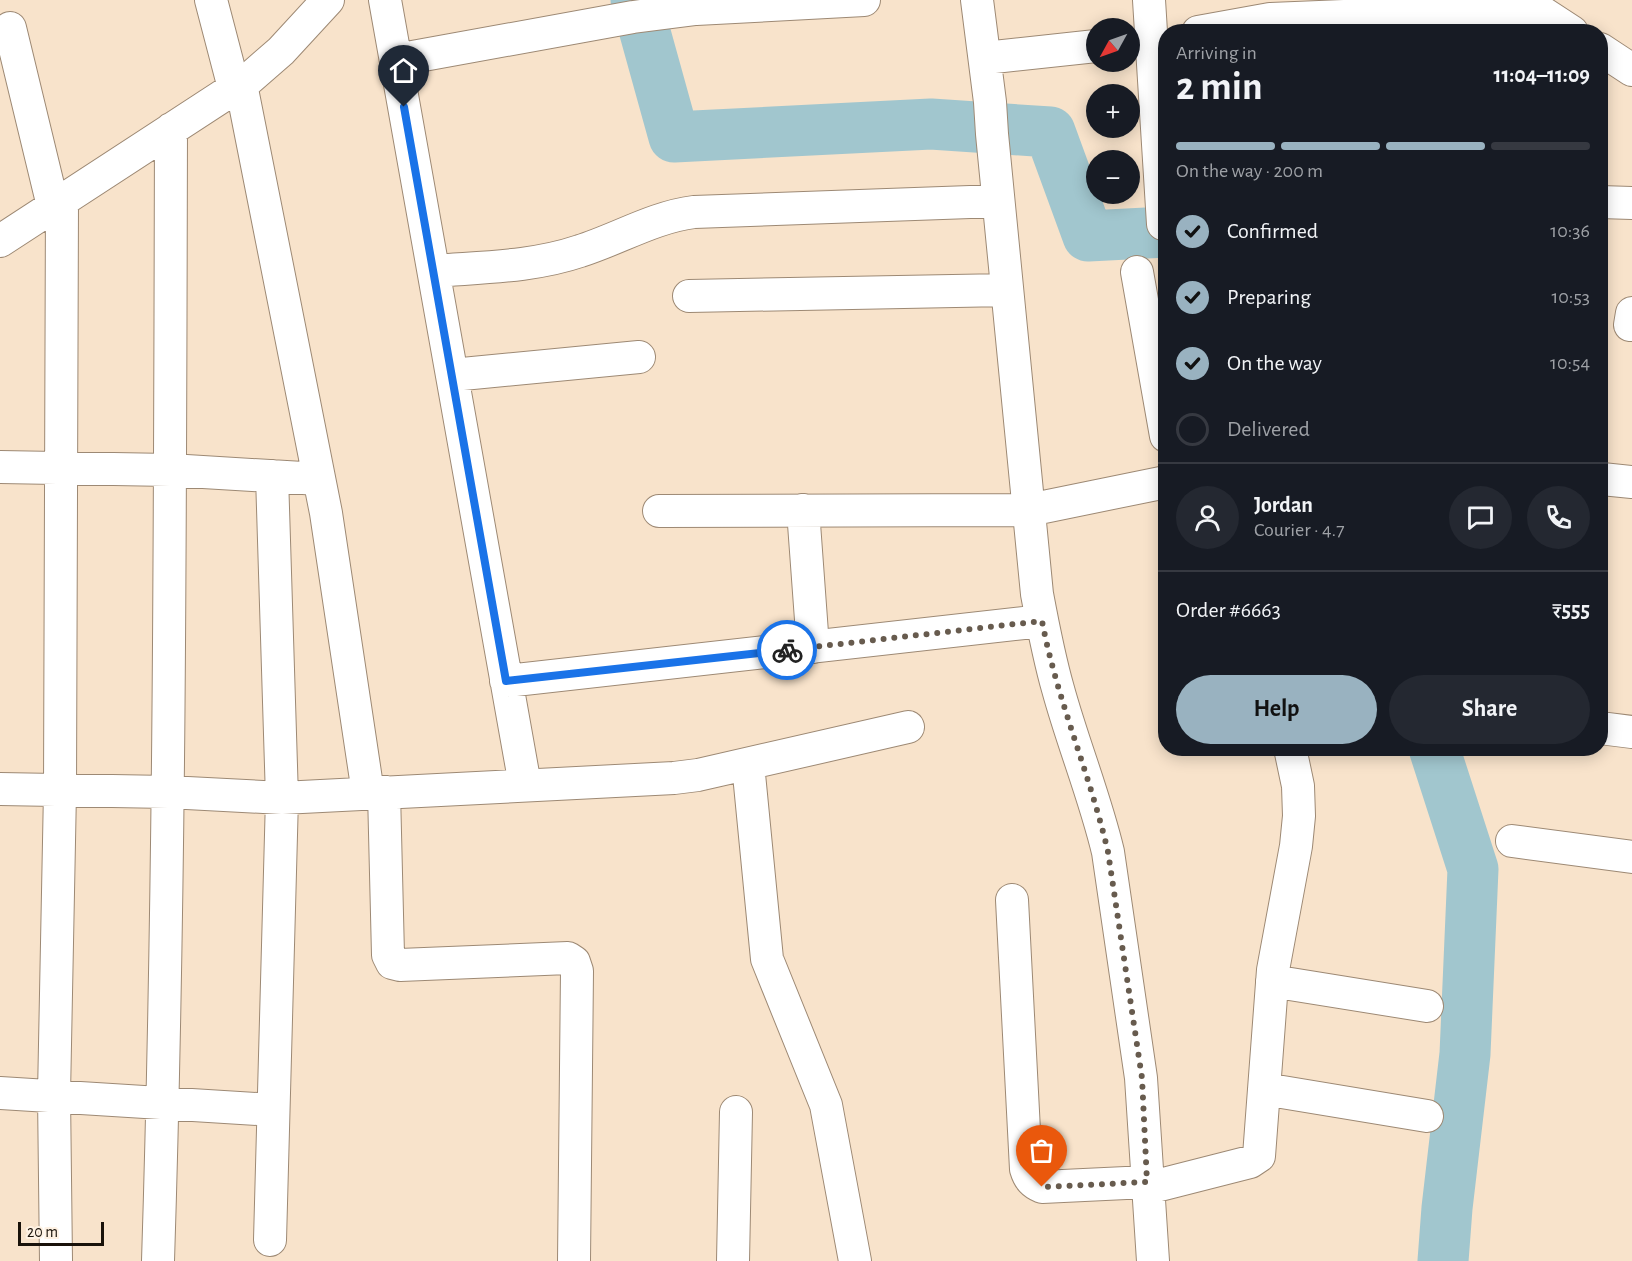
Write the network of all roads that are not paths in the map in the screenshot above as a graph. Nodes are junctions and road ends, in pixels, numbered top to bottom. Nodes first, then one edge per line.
1 (211, 0) edge
2 (328, 0) edge
3 (385, 0) edge
4 (864, 0) edge
5 (977, 0) edge
6 (1149, 0) edge
7 (1270, 9) edge
8 (1387, 15) edge
9 (1490, 21) edge
10 (1223, 24) edge
11 (1320, 24) edge
12 (1560, 24) edge
13 (10, 28) dead end
14 (1149, 40) edge
15 (1086, 47) edge
16 (1608, 55) edge
17 (985, 58) junction
18 (396, 60) junction
19 (1632, 70) edge
20 (238, 86) junction
21 (171, 129) junction
22 (1158, 150) edge
23 (998, 201) junction
24 (1608, 202) edge
25 (57, 203) junction
26 (1632, 203) edge
27 (0, 241) edge
28 (434, 271) junction
29 (1137, 272) dead end
30 (1007, 290) junction
31 (689, 296) dead end
32 (639, 357) dead end
33 (452, 375) junction
34 (1158, 391) edge
35 (0, 468) edge
36 (61, 468) junction
37 (170, 470) junction
38 (272, 476) junction
39 (319, 479) junction
40 (1158, 484) edge
41 (803, 510) junction
42 (1029, 510) junction
43 (659, 511) dead end
44 (1042, 621) junction
45 (813, 647) junction
46 (506, 681) junction
47 (908, 728) dead end
48 (1608, 729) edge
49 (1632, 732) edge
50 (1292, 756) edge
51 (748, 764) junction
52 (525, 785) junction
53 (0, 789) edge
54 (60, 791) junction
55 (168, 792) junction
56 (376, 792) junction
57 (282, 798) junction
58 (1512, 842) dead end
59 (1632, 857) edge
60 (1012, 900) dead end
61 (1272, 981) junction
62 (1426, 1006) dead end
63 (1264, 1089) junction
64 (0, 1093) edge
65 (54, 1095) junction
66 (163, 1102) junction
67 (273, 1110) junction
68 (736, 1112) dead end
69 (1426, 1116) dead end
70 (1148, 1185) junction
71 (270, 1240) dead end
72 (56, 1261) edge
73 (158, 1261) edge
74 (574, 1261) edge
75 (733, 1261) edge
76 (855, 1261) edge
77 (1153, 1261) edge

1 - 20 street
2 - 20 street
3 - 18 street
4 - 18 street
5 - 17 street
6 - 14 street
7 - 10 street
7 - 11 street
8 - 9 street
8 - 11 street
9 - 12 street
13 - 25 street
14 - 22 street
15 - 17 street
16 - 19 street
17 - 23 street
18 - 28 street
20 - 21 street
20 - 39 street
21 - 25 street
21 - 37 street
23 - 28 street
23 - 30 street
24 - 26 street
25 - 27 street
25 - 36 street
28 - 33 street
29 - 34 street
30 - 31 street
30 - 42 street
32 - 33 street
33 - 46 street
35 - 36 street
36 - 37 street
36 - 54 street
37 - 38 street
37 - 55 street
38 - 39 street
38 - 57 street
39 - 56 street
40 - 42 street
41 - 42 street
41 - 43 street
41 - 45 street
42 - 44 street
44 - 45 street
44 - 70 street
45 - 46 street
46 - 52 street
47 - 51 street
48 - 49 street
50 - 61 street
51 - 52 street
51 - 76 street
52 - 56 street
53 - 54 street
54 - 55 street
54 - 65 street
55 - 57 street
55 - 66 street
56 - 57 street
56 - 74 street
57 - 67 street
58 - 59 street
60 - 70 street
61 - 62 street
61 - 63 street
63 - 69 street
63 - 70 street
64 - 65 street
65 - 66 street
65 - 72 street
66 - 67 street
66 - 73 street
67 - 71 street
68 - 75 street
70 - 77 street

